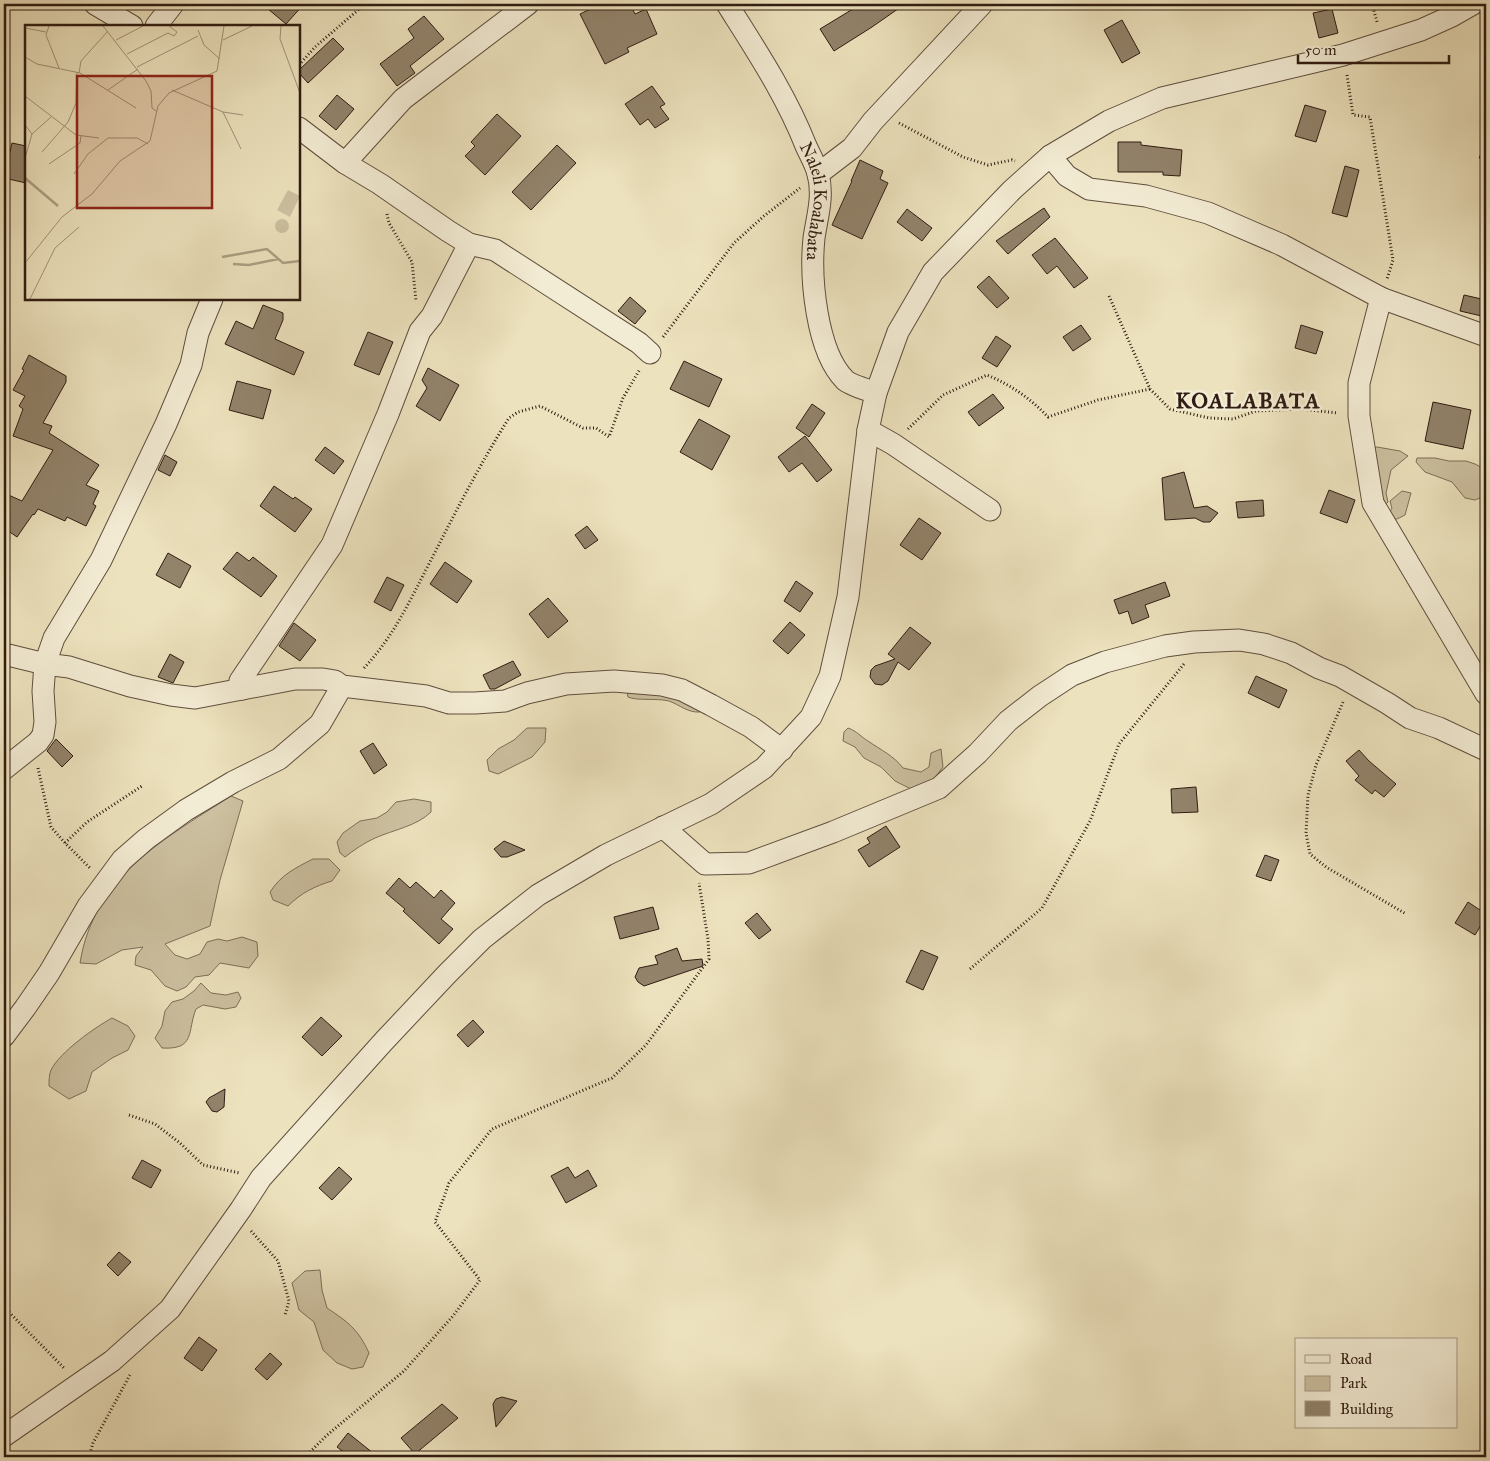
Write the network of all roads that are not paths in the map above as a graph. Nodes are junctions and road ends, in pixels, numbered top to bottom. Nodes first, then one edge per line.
1 (95, 4) edge
2 (173, 4) edge
3 (528, 4) edge
4 (727, 4) edge
5 (982, 4) edge
6 (1473, 4) edge
7 (130, 25) edge
8 (157, 25) edge
9 (300, 129) edge
10 (1050, 156) junction
11 (345, 163) junction
12 (818, 174) junction
13 (468, 244) junction
14 (1381, 298) junction
15 (212, 300) edge
16 (1486, 336) edge
17 (650, 353) road end
18 (876, 393) junction
19 (868, 430) junction
20 (990, 510) dead end
21 (4, 654) edge
22 (46, 664) junction
23 (342, 686) junction
24 (242, 689) junction
25 (1486, 694) edge
26 (782, 750) junction
27 (1486, 750) edge
28 (4, 769) edge
29 (663, 826) junction
30 (4, 1036) edge
31 (4, 1436) edge

1 - 7 street
2 - 8 street
3 - 11 street
4 - 12 street, Naleli Koalabata
5 - 12 street
6 - 10 street
9 - 11 street
10 - 14 street
10 - 18 street
11 - 13 street
12 - 18 street, Naleli Koalabata
13 - 17 street
13 - 24 street
14 - 16 street
14 - 25 street
15 - 22 street
18 - 19 street
19 - 20 street
19 - 26 street
21 - 22 street
22 - 24 street
22 - 28 street
23 - 24 street
23 - 26 street
23 - 30 street
26 - 29 street
27 - 29 street
29 - 31 street

